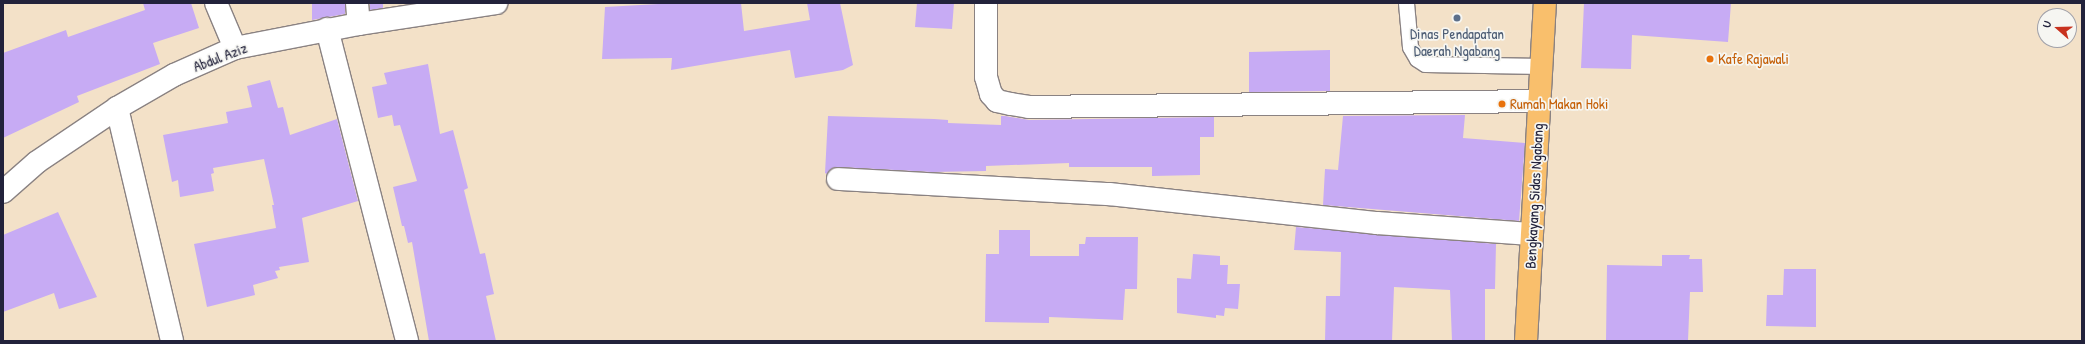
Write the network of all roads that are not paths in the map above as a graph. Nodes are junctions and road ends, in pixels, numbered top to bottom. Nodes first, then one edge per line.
1 (216, 3) edge
2 (496, 3) edge
3 (986, 3) edge
4 (1406, 3) edge
5 (1545, 3) edge
6 (358, 13) edge
7 (327, 29) junction
8 (235, 48) junction
9 (1543, 66) junction
10 (1540, 101) junction
11 (117, 108) junction
12 (838, 179) dead end
13 (3, 192) edge
14 (1531, 234) junction
15 (172, 341) edge
16 (407, 341) edge
17 (1526, 341) edge

1 - 8 street
2 - 6 street, Abdul Aziz
3 - 10 street
4 - 9 lane
5 - 9 highway, Bengkayang Sidas Ngabang
6 - 7 street, Abdul Aziz
7 - 8 street, Abdul Aziz
7 - 16 street
8 - 11 street, Abdul Aziz
9 - 10 highway, Bengkayang Sidas Ngabang
10 - 14 highway, Bengkayang Sidas Ngabang
11 - 13 street, Abdul Aziz
11 - 15 street
12 - 14 street
14 - 17 highway, Bengkayang Sidas Ngabang

